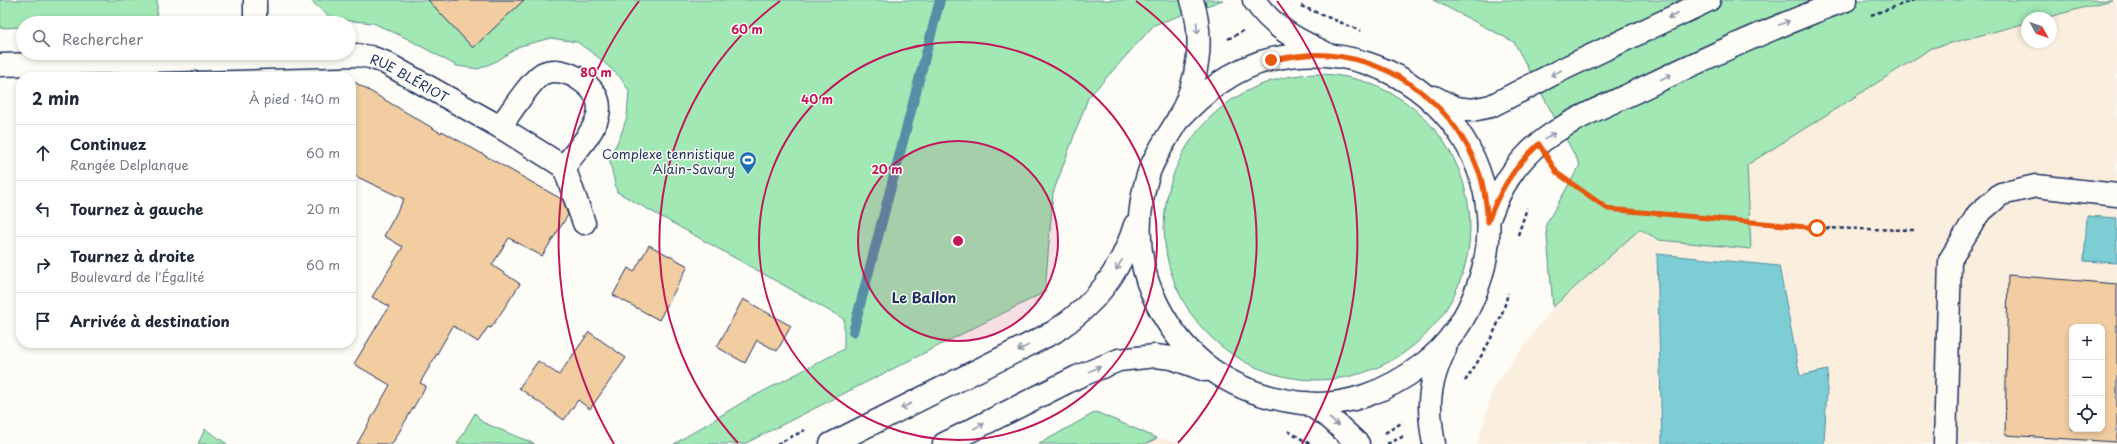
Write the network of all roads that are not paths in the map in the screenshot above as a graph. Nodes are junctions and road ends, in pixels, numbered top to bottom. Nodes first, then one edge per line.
1 (255, 0) edge
2 (1192, 0) edge
3 (1254, 0) edge
4 (1709, 0) edge
5 (1846, 0) edge
6 (255, 16) edge
7 (356, 55) edge
8 (1328, 55) junction
9 (142, 60) edge
10 (0, 65) edge
11 (1421, 91) junction
12 (1176, 122) junction
13 (500, 127) junction
14 (564, 166) junction
15 (2117, 195) edge
16 (1142, 202) junction
17 (584, 222) dead end
18 (1488, 222) junction
19 (1448, 340) junction
20 (1223, 378) junction
21 (1307, 404) junction
22 (831, 444) edge
23 (944, 444) edge
24 (1358, 444) edge
25 (1434, 444) edge
26 (1945, 444) edge

1 - 6 main road
2 -> 12 main road
3 - 8 main road
4 -> 11 main road
18 -> 5 main road
7 - 13 main road, RUE BLÉRIOT
8 - 11 main road
8 - 12 main road
9 - 10 main road, RUE BLÉRIOT
11 - 18 main road
12 - 16 main road
13 - 14 main road, RUE BLÉRIOT
13 - 14 main road
14 - 17 main road
15 - 26 main road
16 - 20 main road
16 -> 22 main road
18 - 19 main road
19 - 21 main road
19 - 25 main road
20 - 21 main road
23 -> 20 main road
21 -> 24 main road

